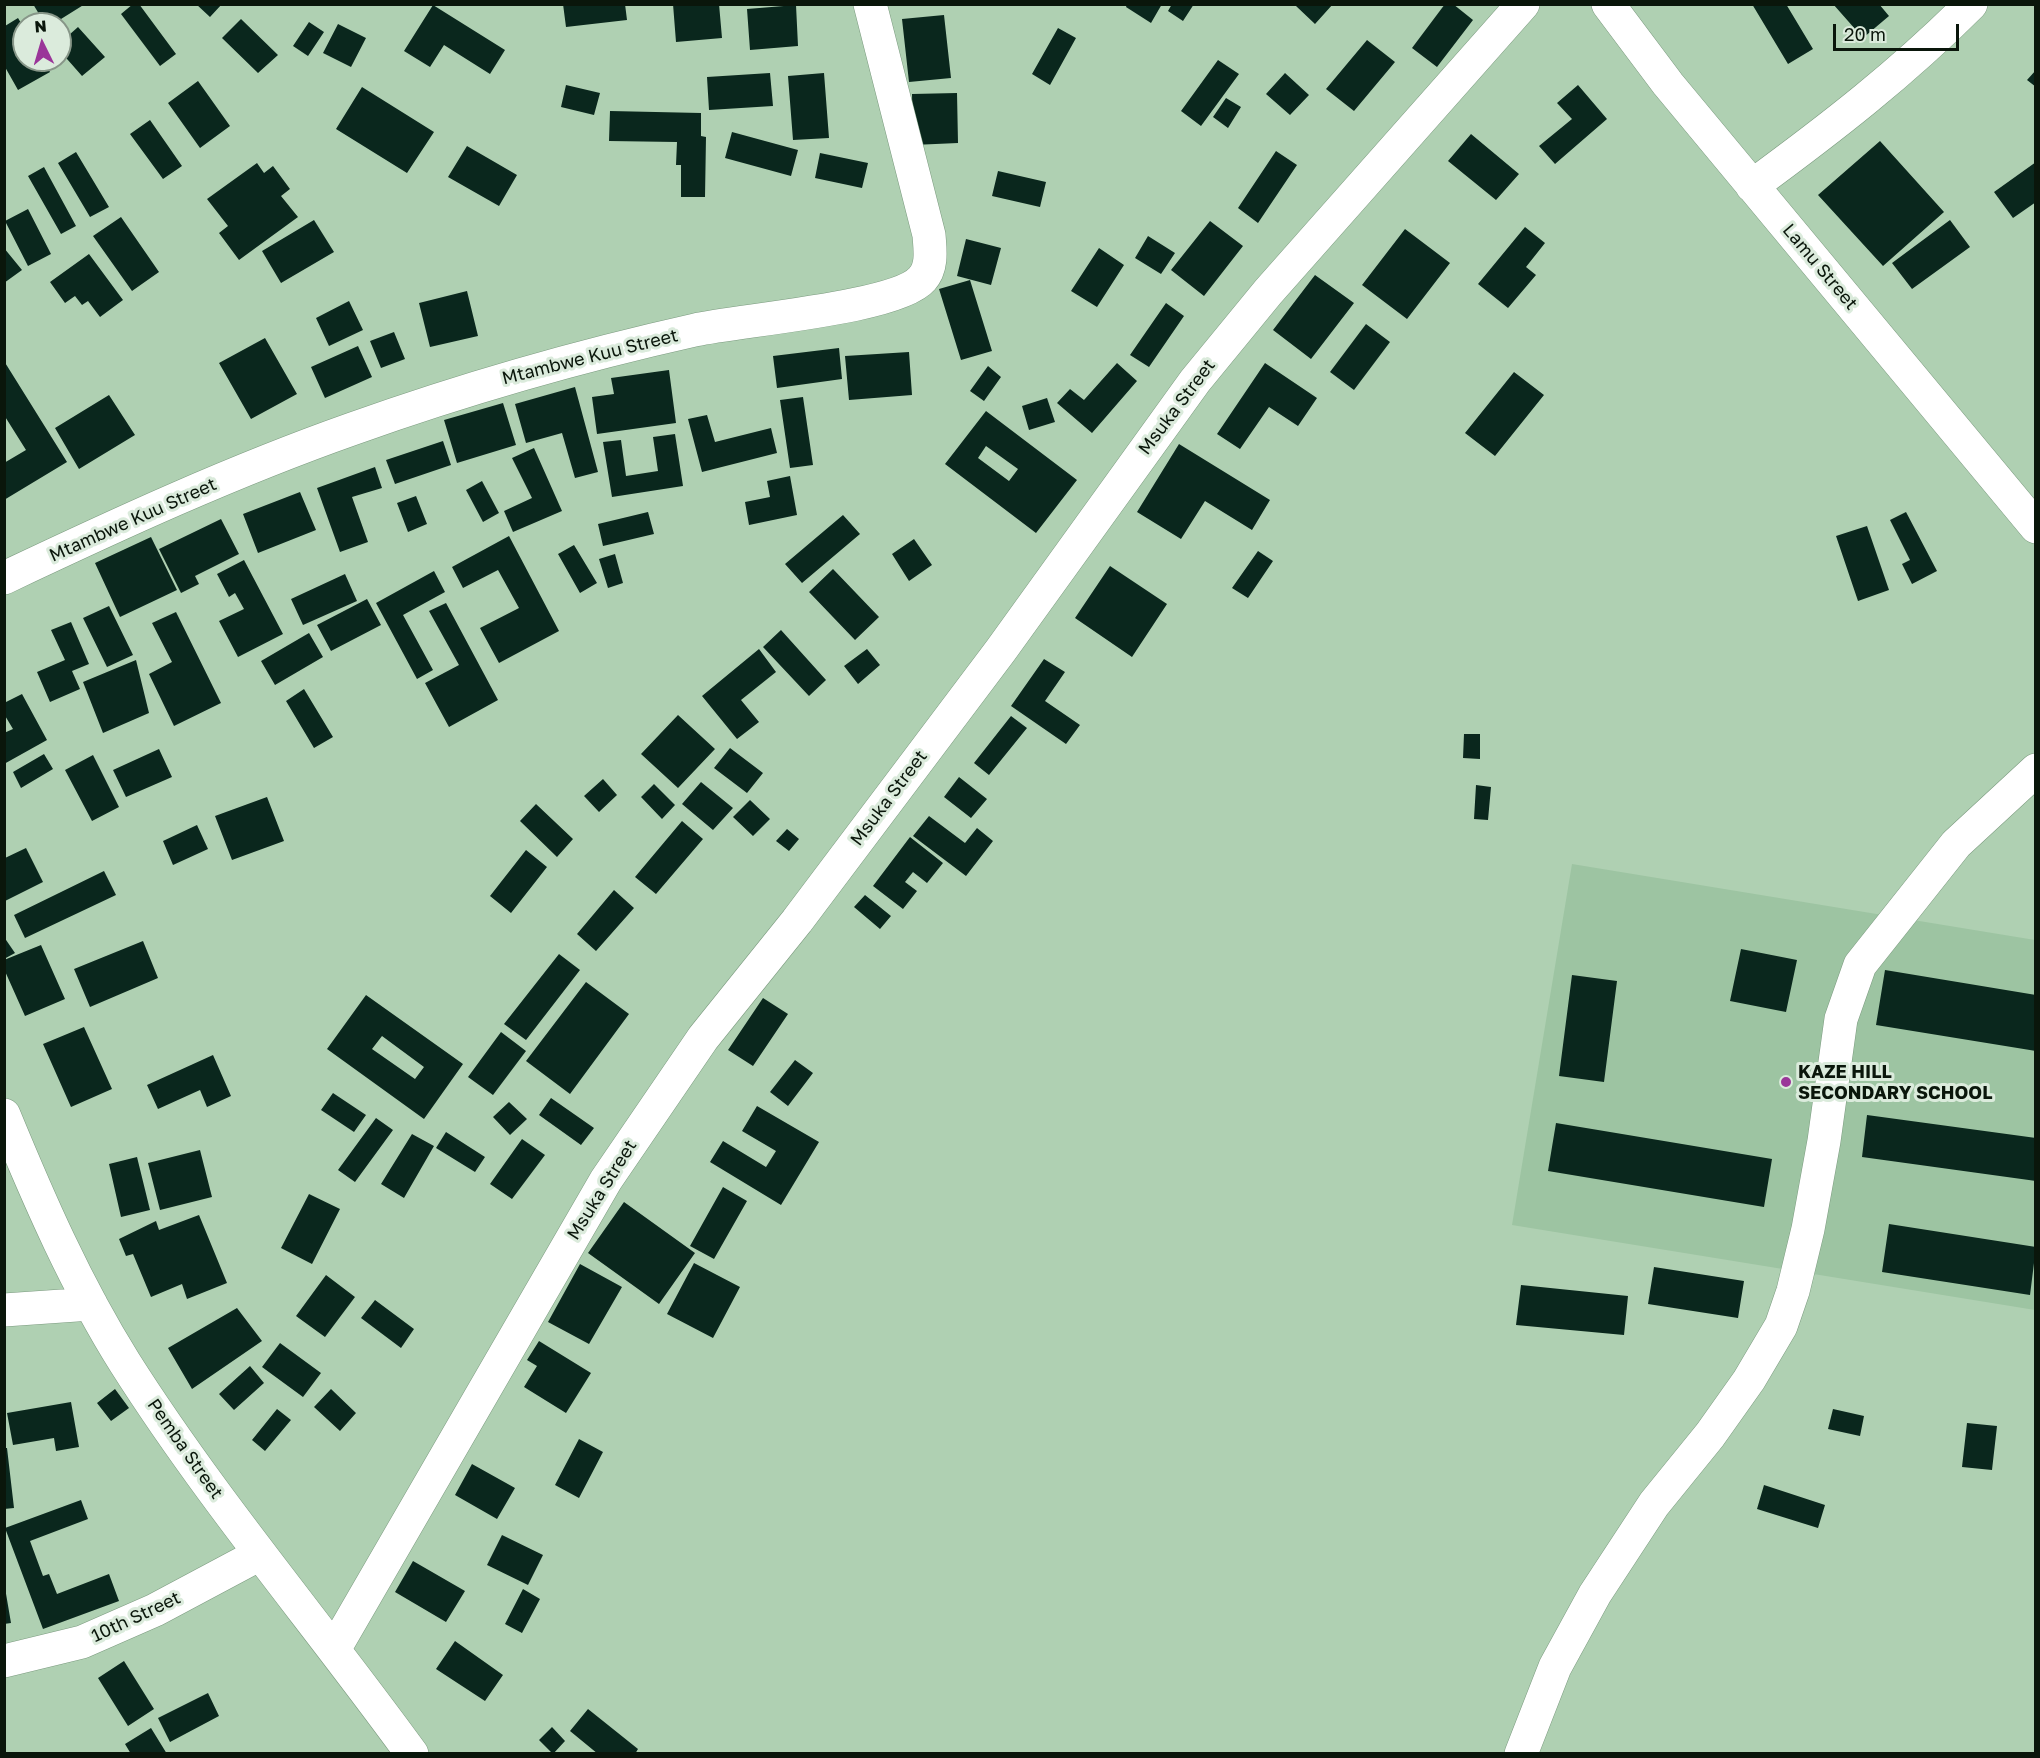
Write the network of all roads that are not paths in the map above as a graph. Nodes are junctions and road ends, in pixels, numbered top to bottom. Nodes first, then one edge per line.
1 (870, 4) edge
2 (1522, 4) edge
3 (1608, 4) edge
4 (1971, 4) edge
5 (1752, 186) junction
6 (2036, 527) edge
7 (4, 578) edge
8 (2036, 770) edge
9 (4, 1115) edge
10 (91, 1304) junction
11 (4, 1310) edge
12 (260, 1554) junction
13 (335, 1648) junction
14 (4, 1660) edge
15 (412, 1754) edge
16 (1521, 1754) edge

1 - 7 street, Mtambwe Kuu Street
2 - 13 street, Msuka Street
3 - 5 street, Lamu Street
4 - 5 street
5 - 6 street, Lamu Street
8 - 16 street
9 - 10 street, Pemba Street
10 - 11 street
10 - 12 street, Pemba Street
12 - 13 street, Pemba Street
12 - 14 street, 10th Street
13 - 15 street, Pemba Street

